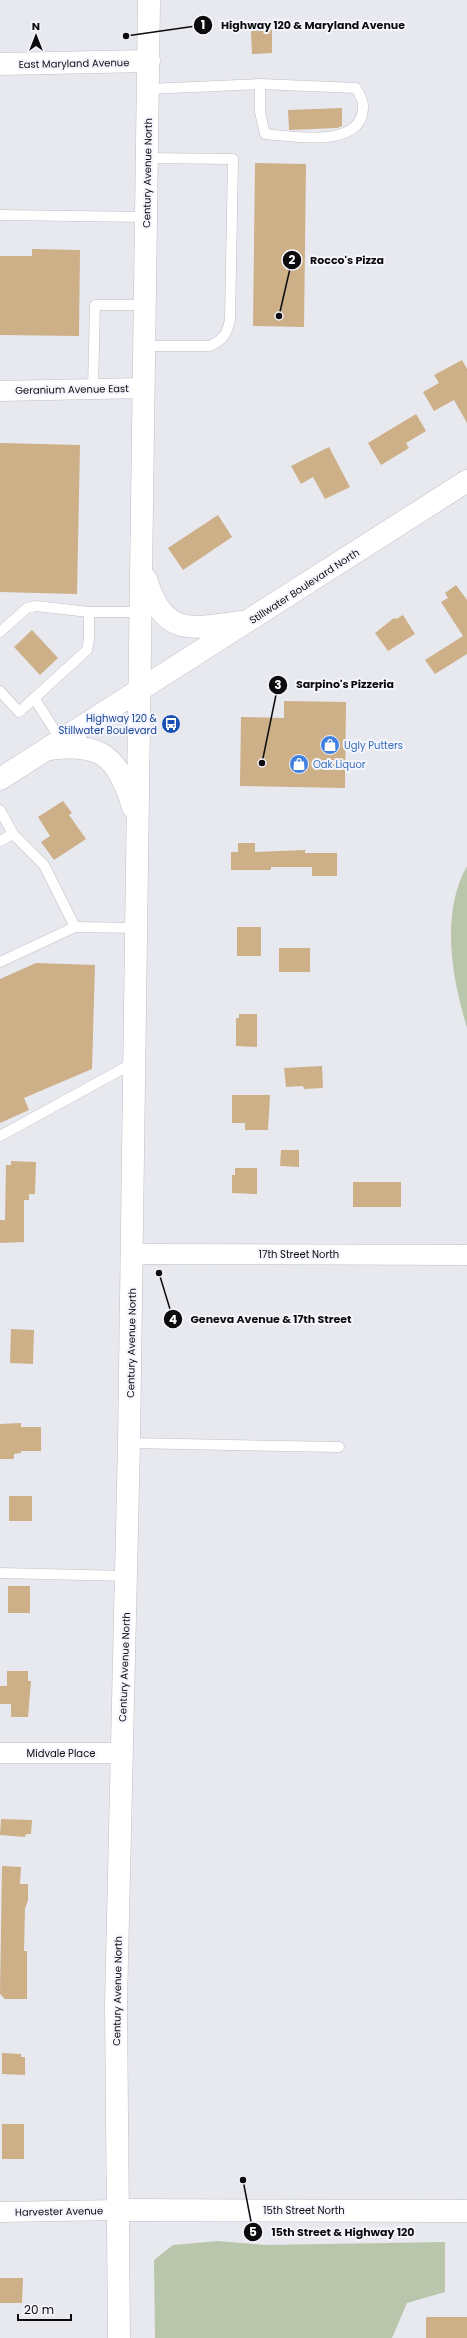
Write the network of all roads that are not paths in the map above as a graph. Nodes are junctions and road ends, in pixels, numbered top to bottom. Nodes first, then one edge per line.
1 (148, 0) edge
2 (148, 61) junction
3 (0, 64) edge
4 (260, 84) junction
5 (148, 88) junction
6 (147, 158) junction
7 (0, 215) edge
8 (147, 217) junction
9 (145, 305) junction
10 (144, 346) junction
11 (92, 388) junction
12 (144, 388) junction
13 (0, 391) edge
14 (467, 481) edge
15 (142, 566) junction
16 (89, 612) junction
17 (141, 612) junction
18 (248, 621) junction
19 (0, 632) edge
20 (140, 690) junction
21 (0, 691) edge
22 (34, 698) junction
23 (54, 745) junction
24 (0, 779) edge
25 (0, 810) edge
26 (138, 827) junction
27 (13, 834) junction
28 (0, 842) edge
29 (75, 927) junction
30 (137, 928) junction
31 (0, 962) edge
32 (135, 1062) junction
33 (0, 1136) edge
34 (132, 1254) junction
35 (467, 1254) edge
36 (129, 1442) junction
37 (339, 1447) dead end
38 (0, 1573) edge
39 (127, 1576) junction
40 (0, 1753) edge
41 (122, 1753) junction
42 (118, 2210) junction
43 (467, 2211) edge
44 (0, 2212) edge
45 (119, 2338) edge

1 - 2 main road, Century Avenue North
2 - 3 main road, East Maryland Avenue
2 - 5 main road, Century Avenue North
4 - 4 lane
4 - 5 lane
5 - 6 main road, Century Avenue North
6 - 8 main road, Century Avenue North
6 - 10 lane
7 - 8 lane
8 - 9 main road, Century Avenue North
9 - 10 main road, Century Avenue North
9 - 11 lane
10 - 12 main road, Century Avenue North
11 - 12 street, Geranium Avenue East
11 - 13 street, Geranium Avenue East
12 - 15 main road, Century Avenue North
14 - 18 main road, Stillwater Boulevard North
15 - 17 main road, Century Avenue North
15 - 18 main road
16 - 17 lane
16 - 19 lane
16 - 22 lane
17 - 20 main road, Century Avenue North
18 - 20 main road, Stillwater Boulevard North
20 - 23 main road, Stillwater Boulevard North
20 - 26 main road, Century Avenue North
21 - 22 lane
22 - 23 lane
23 - 24 main road, Stillwater Boulevard North
23 - 26 main road
25 - 27 lane
26 - 30 main road, Century Avenue North
27 - 28 lane
27 - 29 lane
29 - 30 lane
29 - 31 lane
30 - 32 main road, Century Avenue North
32 - 33 lane
32 - 34 main road, Century Avenue North
34 - 35 street, 17th Street North
34 - 36 main road, Century Avenue North
36 - 37 lane
36 - 39 main road, Century Avenue North
38 - 39 lane
39 - 41 main road, Century Avenue North
40 - 41 street, Midvale Place
41 - 42 main road, Century Avenue North
42 - 43 main road, 15th Street North
42 - 44 street, Harvester Avenue
42 - 45 main road, Century Avenue North

